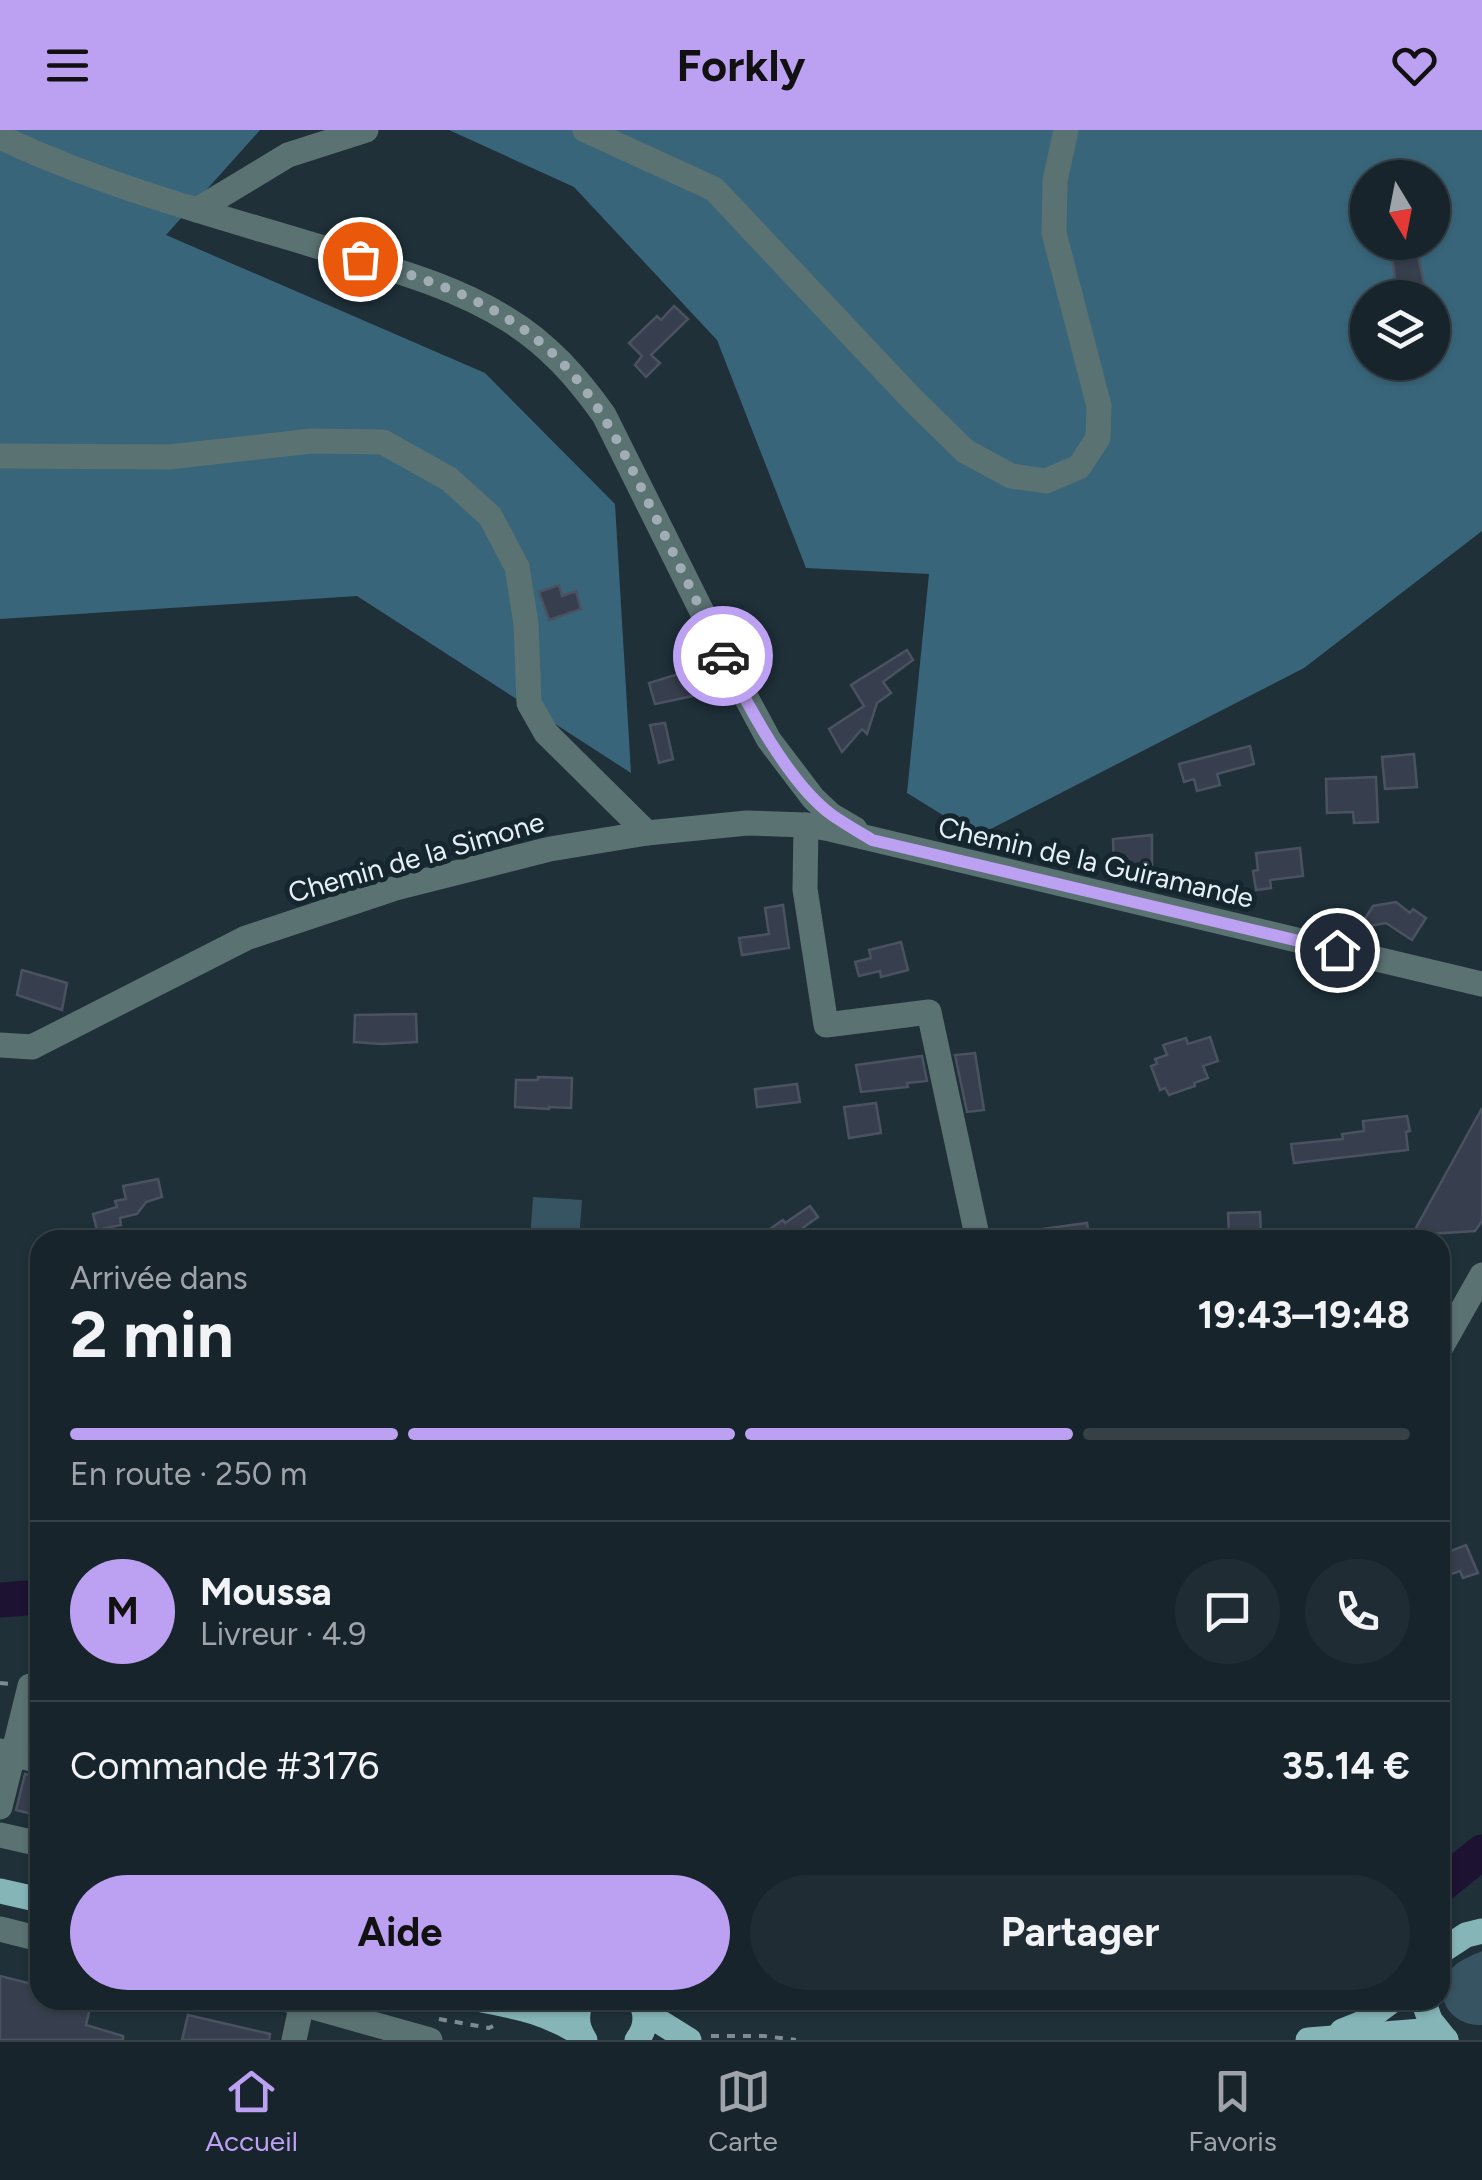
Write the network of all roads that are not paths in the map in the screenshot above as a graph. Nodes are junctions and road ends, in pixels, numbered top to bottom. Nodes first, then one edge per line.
1 (366, 130) edge
2 (585, 130) edge
3 (1066, 130) edge
4 (0, 137) edge
5 (197, 210) junction
6 (0, 456) edge
7 (806, 825) junction
8 (647, 833) junction
9 (872, 840) junction
10 (1482, 984) edge
11 (0, 1045) edge
12 (976, 1230) edge
13 (1482, 1275) edge
14 (1450, 1331) edge
15 (30, 1686) dead end
16 (7, 1753) edge
17 (0, 1807) edge
18 (0, 1835) edge
19 (30, 1842) edge
20 (0, 1891) edge
21 (30, 1898) edge
22 (0, 1929) edge
23 (1482, 1931) edge
24 (30, 1936) edge
25 (1450, 1945) edge
26 (295, 2010) edge
27 (328, 2010) edge
28 (529, 2010) edge
29 (539, 2010) edge
30 (579, 2010) edge
31 (644, 2010) edge
32 (649, 2010) edge
33 (1380, 2010) edge
34 (1426, 2010) edge
35 (534, 2011) junction
36 (430, 2035) edge
37 (692, 2036) edge
38 (583, 2037) edge
39 (1319, 2038) edge
40 (294, 2040) edge
41 (637, 2040) edge
42 (1446, 2040) edge

1 - 5 street
2 - 3 street
4 - 5 street
5 - 9 street
6 - 8 street
7 - 8 street, Chemin de la Simone
7 - 9 street, Chemin de la Simone
7 - 12 street
8 - 11 street, Chemin de la Simone
9 - 10 street, Chemin de la Guiramande
13 - 14 street
15 - 16 street
16 - 17 street
18 - 19 street
20 - 21 main road
22 - 24 street
23 - 25 main road
26 - 40 street
27 - 36 street
28 - 35 main road
29 - 35 main road
30 - 38 main road
31 - 41 main road
32 - 37 main road
33 - 39 main road
34 - 42 main road
35 - 38 main road
39 - 42 main road

